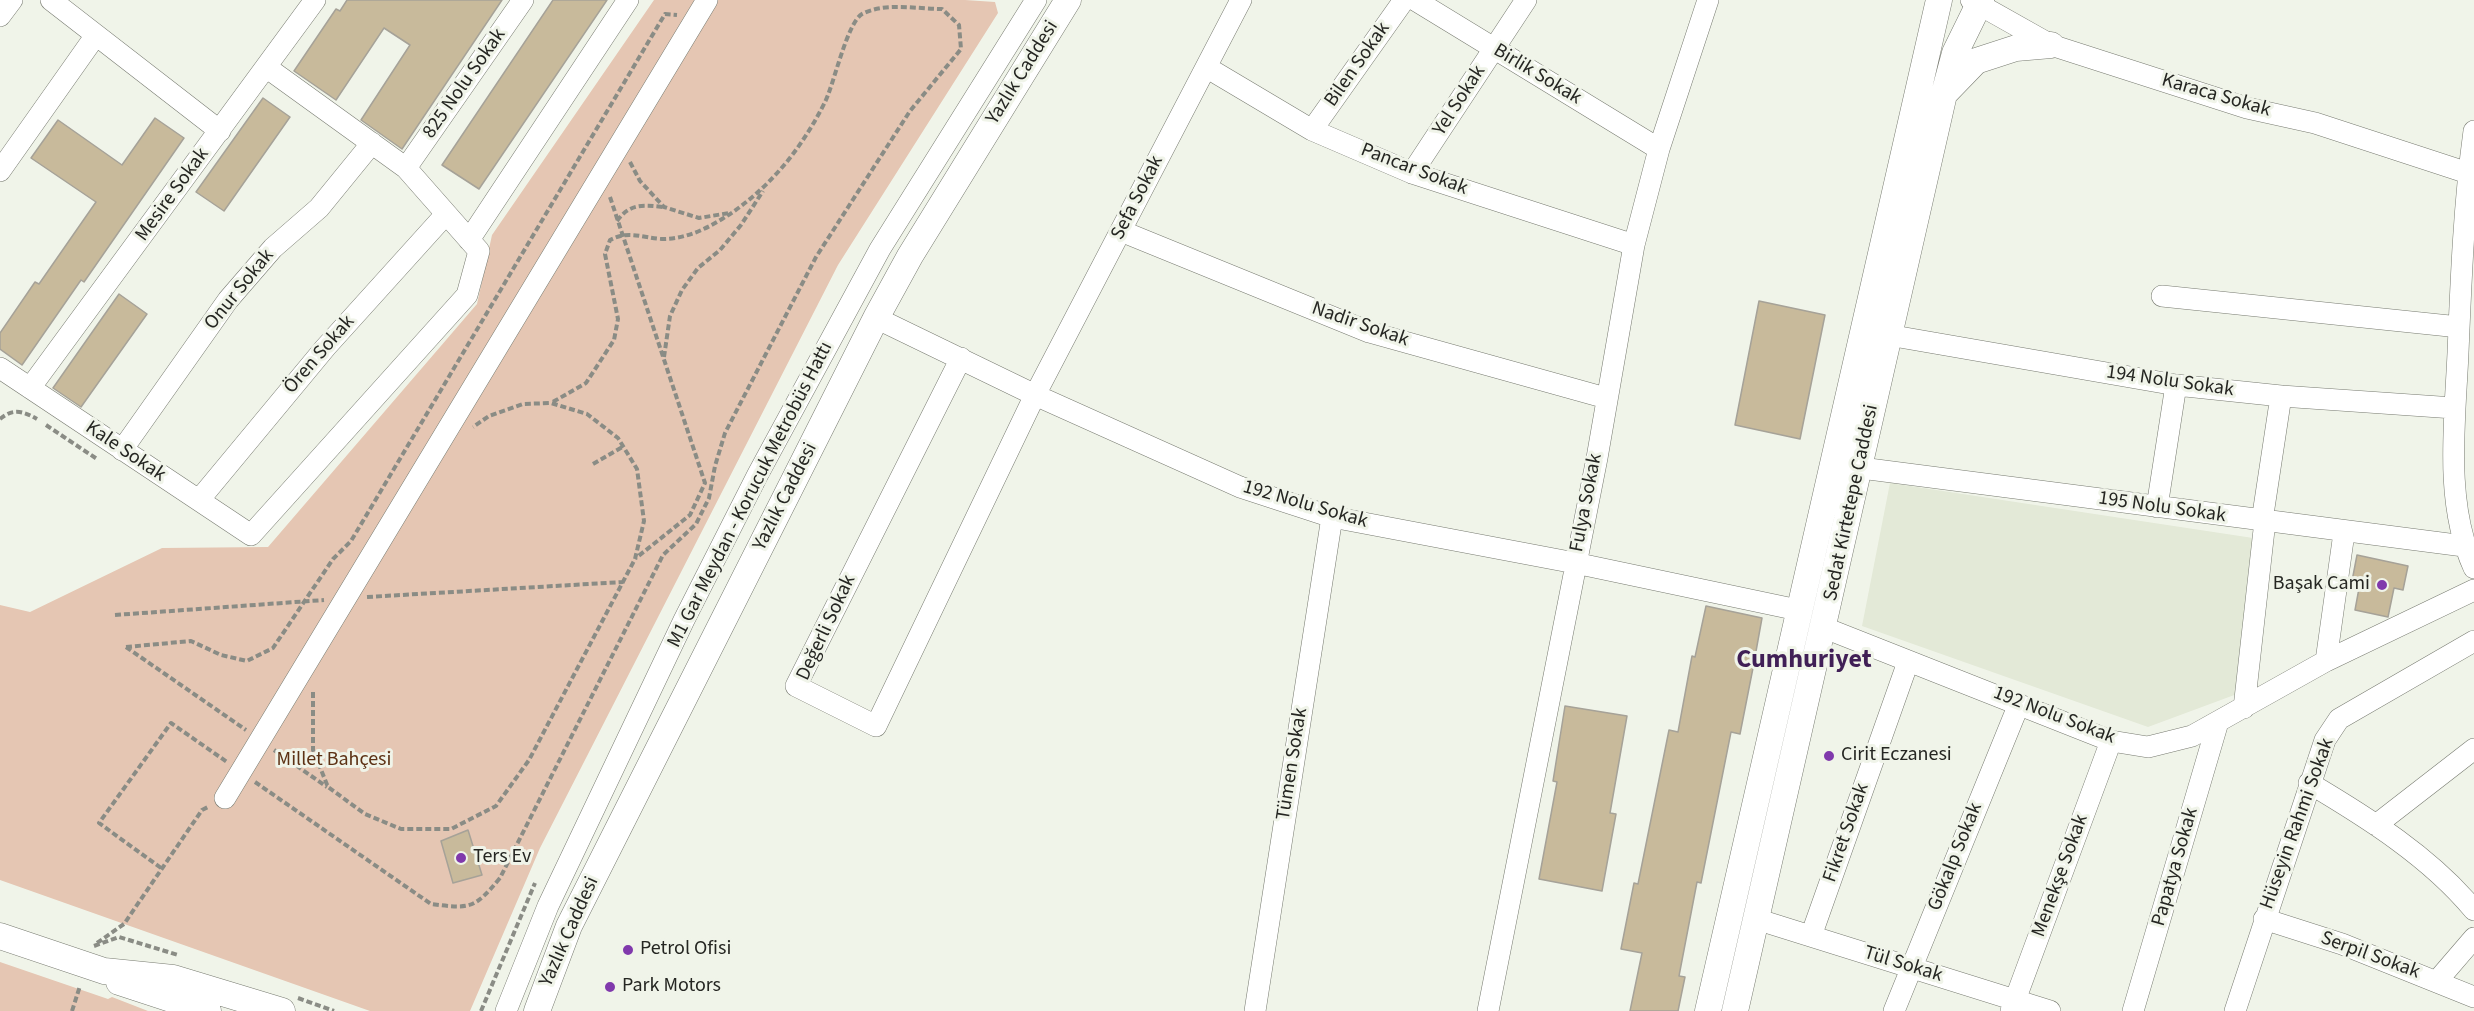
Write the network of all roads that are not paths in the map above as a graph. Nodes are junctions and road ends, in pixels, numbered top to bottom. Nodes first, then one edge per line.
1 (12, 0) edge
2 (51, 0) edge
3 (315, 0) edge
4 (523, 0) edge
5 (628, 0) edge
6 (1036, 0) edge
7 (1068, 0) edge
8 (1241, 0) edge
9 (1404, 0) edge
10 (1415, 0) edge
11 (1526, 0) edge
12 (1708, 0) edge
13 (1939, 0) edge
14 (1977, 1) edge
15 (703, 8) edge
16 (0, 16) edge
17 (96, 35) junction
18 (2051, 45) junction
19 (1494, 49) junction
20 (266, 67) junction
21 (1206, 67) junction
22 (1944, 94) junction
23 (1312, 130) junction
24 (220, 131) junction
25 (2474, 131) edge
26 (372, 143) junction
27 (1659, 149) junction
28 (406, 168) junction
29 (0, 171) edge
30 (1412, 172) junction
31 (2468, 173) junction
32 (2470, 205) edge
33 (446, 214) junction
34 (1120, 231) junction
35 (469, 240) junction
36 (1634, 245) junction
37 (2162, 296) dead end
38 (876, 318) junction
39 (2459, 327) junction
40 (1888, 335) junction
41 (2466, 357) edge
42 (961, 358) junction
43 (0, 368) edge
44 (2176, 385) junction
45 (30, 388) junction
46 (1035, 395) junction
47 (2281, 396) junction
48 (1606, 398) junction
49 (2454, 408) junction
50 (122, 450) junction
51 (1861, 468) junction
52 (199, 500) junction
53 (2157, 507) junction
54 (1332, 517) junction
55 (2264, 521) junction
56 (2467, 521) edge
57 (2344, 533) junction
58 (2464, 546) junction
59 (1575, 563) junction
60 (2474, 568) edge
61 (2474, 590) edge
62 (1798, 610) junction
63 (1825, 628) junction
64 (2474, 641) edge
65 (1908, 662) junction
66 (2326, 662) junction
67 (2019, 704) junction
68 (2244, 708) junction
69 (2218, 722) junction
70 (2111, 741) junction
71 (2474, 749) edge
72 (2309, 783) junction
73 (225, 798) road end
74 (2376, 825) junction
75 (2474, 910) edge
76 (1756, 919) junction
77 (2264, 919) junction
78 (0, 936) edge
79 (1811, 936) junction
80 (2474, 938) edge
81 (1911, 967) junction
82 (105, 974) junction
83 (2437, 981) junction
84 (2474, 997) edge
85 (2013, 1006) edge
86 (153, 1011) edge
87 (208, 1011) edge
88 (282, 1011) edge
89 (506, 1011) edge
90 (537, 1011) edge
91 (1256, 1011) edge
92 (1488, 1011) edge
93 (1708, 1011) edge
94 (1736, 1011) edge
95 (1894, 1011) edge
96 (2050, 1011) edge
97 (2133, 1011) edge
98 (2235, 1011) edge

1 - 16 street
2 - 17 street
3 - 20 street, Mesire Sokak
4 - 28 street, 825 Nolu Sokak
5 - 35 street
6 - 89 street, M1 Gar Meydan - Korucuk Metrobüs Hattı
7 - 38 main road, Yazlık Caddesi
8 - 21 street, Sefa Sokak
9 - 23 street, Bilen Sokak
10 - 19 street, Birlik Sokak
11 - 19 street, Yel Sokak
12 - 27 street, Fulya Sokak
13 - 62 main road, Sedat Kirtetepe Caddesi
14 - 18 street, Karaca Sokak
14 - 22 main road, Sedat Kirtetepe Caddesi
15 - 73 street
17 - 24 street
17 - 29 street
18 - 22 main road
18 - 31 street, Karaca Sokak
19 - 27 street, Birlik Sokak
19 - 30 street, Yel Sokak
20 - 24 street, Mesire Sokak
20 - 26 street
21 - 23 street, Pancar Sokak
21 - 34 street, Sefa Sokak
22 - 40 main road, Sedat Kirtetepe Caddesi
23 - 30 street, Pancar Sokak
24 - 45 street, Mesire Sokak
25 - 31 street
26 - 28 street
26 - 50 street, Onur Sokak
27 - 36 street, Fulya Sokak
28 - 33 street
30 - 36 street, Pancar Sokak
31 - 32 street
32 - 39 street
33 - 35 street
33 - 52 street, Ören Sokak
34 - 46 street, Sefa Sokak
34 - 48 street, Nadir Sokak
35 - 52 street, Kale Sokak
36 - 48 street, Fulya Sokak
37 - 39 street
38 - 42 street, 192 Nolu Sokak
38 - 90 main road, Yazlık Caddesi
39 - 41 street
40 - 44 street, 194 Nolu Sokak
40 - 51 main road, Sedat Kirtetepe Caddesi
41 - 49 street
42 - 46 street, 192 Nolu Sokak
42 - 46 street, Değerli Sokak
43 - 45 street, Kale Sokak
44 - 47 street, 194 Nolu Sokak
44 - 53 street
45 - 50 street, Kale Sokak
46 - 54 street, 192 Nolu Sokak
47 - 49 street, 194 Nolu Sokak
47 - 55 street
48 - 59 street, Fulya Sokak
49 - 56 street
50 - 52 street, Kale Sokak
51 - 53 street, 195 Nolu Sokak
51 - 63 main road, Sedat Kirtetepe Caddesi
53 - 55 street, 195 Nolu Sokak
54 - 59 street, 192 Nolu Sokak
54 - 91 street, Tümen Sokak
55 - 57 street, 195 Nolu Sokak
55 - 68 street
56 - 58 street
57 - 58 street, 195 Nolu Sokak
57 - 66 street
58 - 60 street
59 - 62 street, 192 Nolu Sokak
59 - 92 street, Fulya Sokak
61 - 66 street, 192 Nolu Sokak
62 - 93 main road, Sedat Kirtetepe Caddesi
63 - 65 street, 192 Nolu Sokak
63 - 76 main road, Sedat Kirtetepe Caddesi
64 - 72 street, Hüseyin Rahmi Sokak
65 - 67 street, 192 Nolu Sokak
65 - 79 street, Fikret Sokak
66 - 68 street, 192 Nolu Sokak
67 - 70 street, 192 Nolu Sokak
67 - 81 street, Gökalp Sokak
68 - 69 street, 192 Nolu Sokak
69 - 70 street, 192 Nolu Sokak
69 - 97 street, Papatya Sokak
70 - 85 street, Menekşe Sokak
71 - 74 street
72 - 74 street
72 - 77 street, Hüseyin Rahmi Sokak
74 - 75 street
76 - 79 street, Tül Sokak
76 - 94 main road, Sedat Kirtetepe Caddesi
77 - 83 street, Serpil Sokak
77 - 98 street, Hüseyin Rahmi Sokak
78 - 82 main road
79 - 81 street, Tül Sokak
80 - 83 street
81 - 85 street, Tül Sokak
81 - 95 street, Gökalp Sokak
82 - 86 main road
82 - 87 main road
82 - 88 main road
83 - 84 street, Serpil Sokak
85 - 96 street, Tül Sokak

